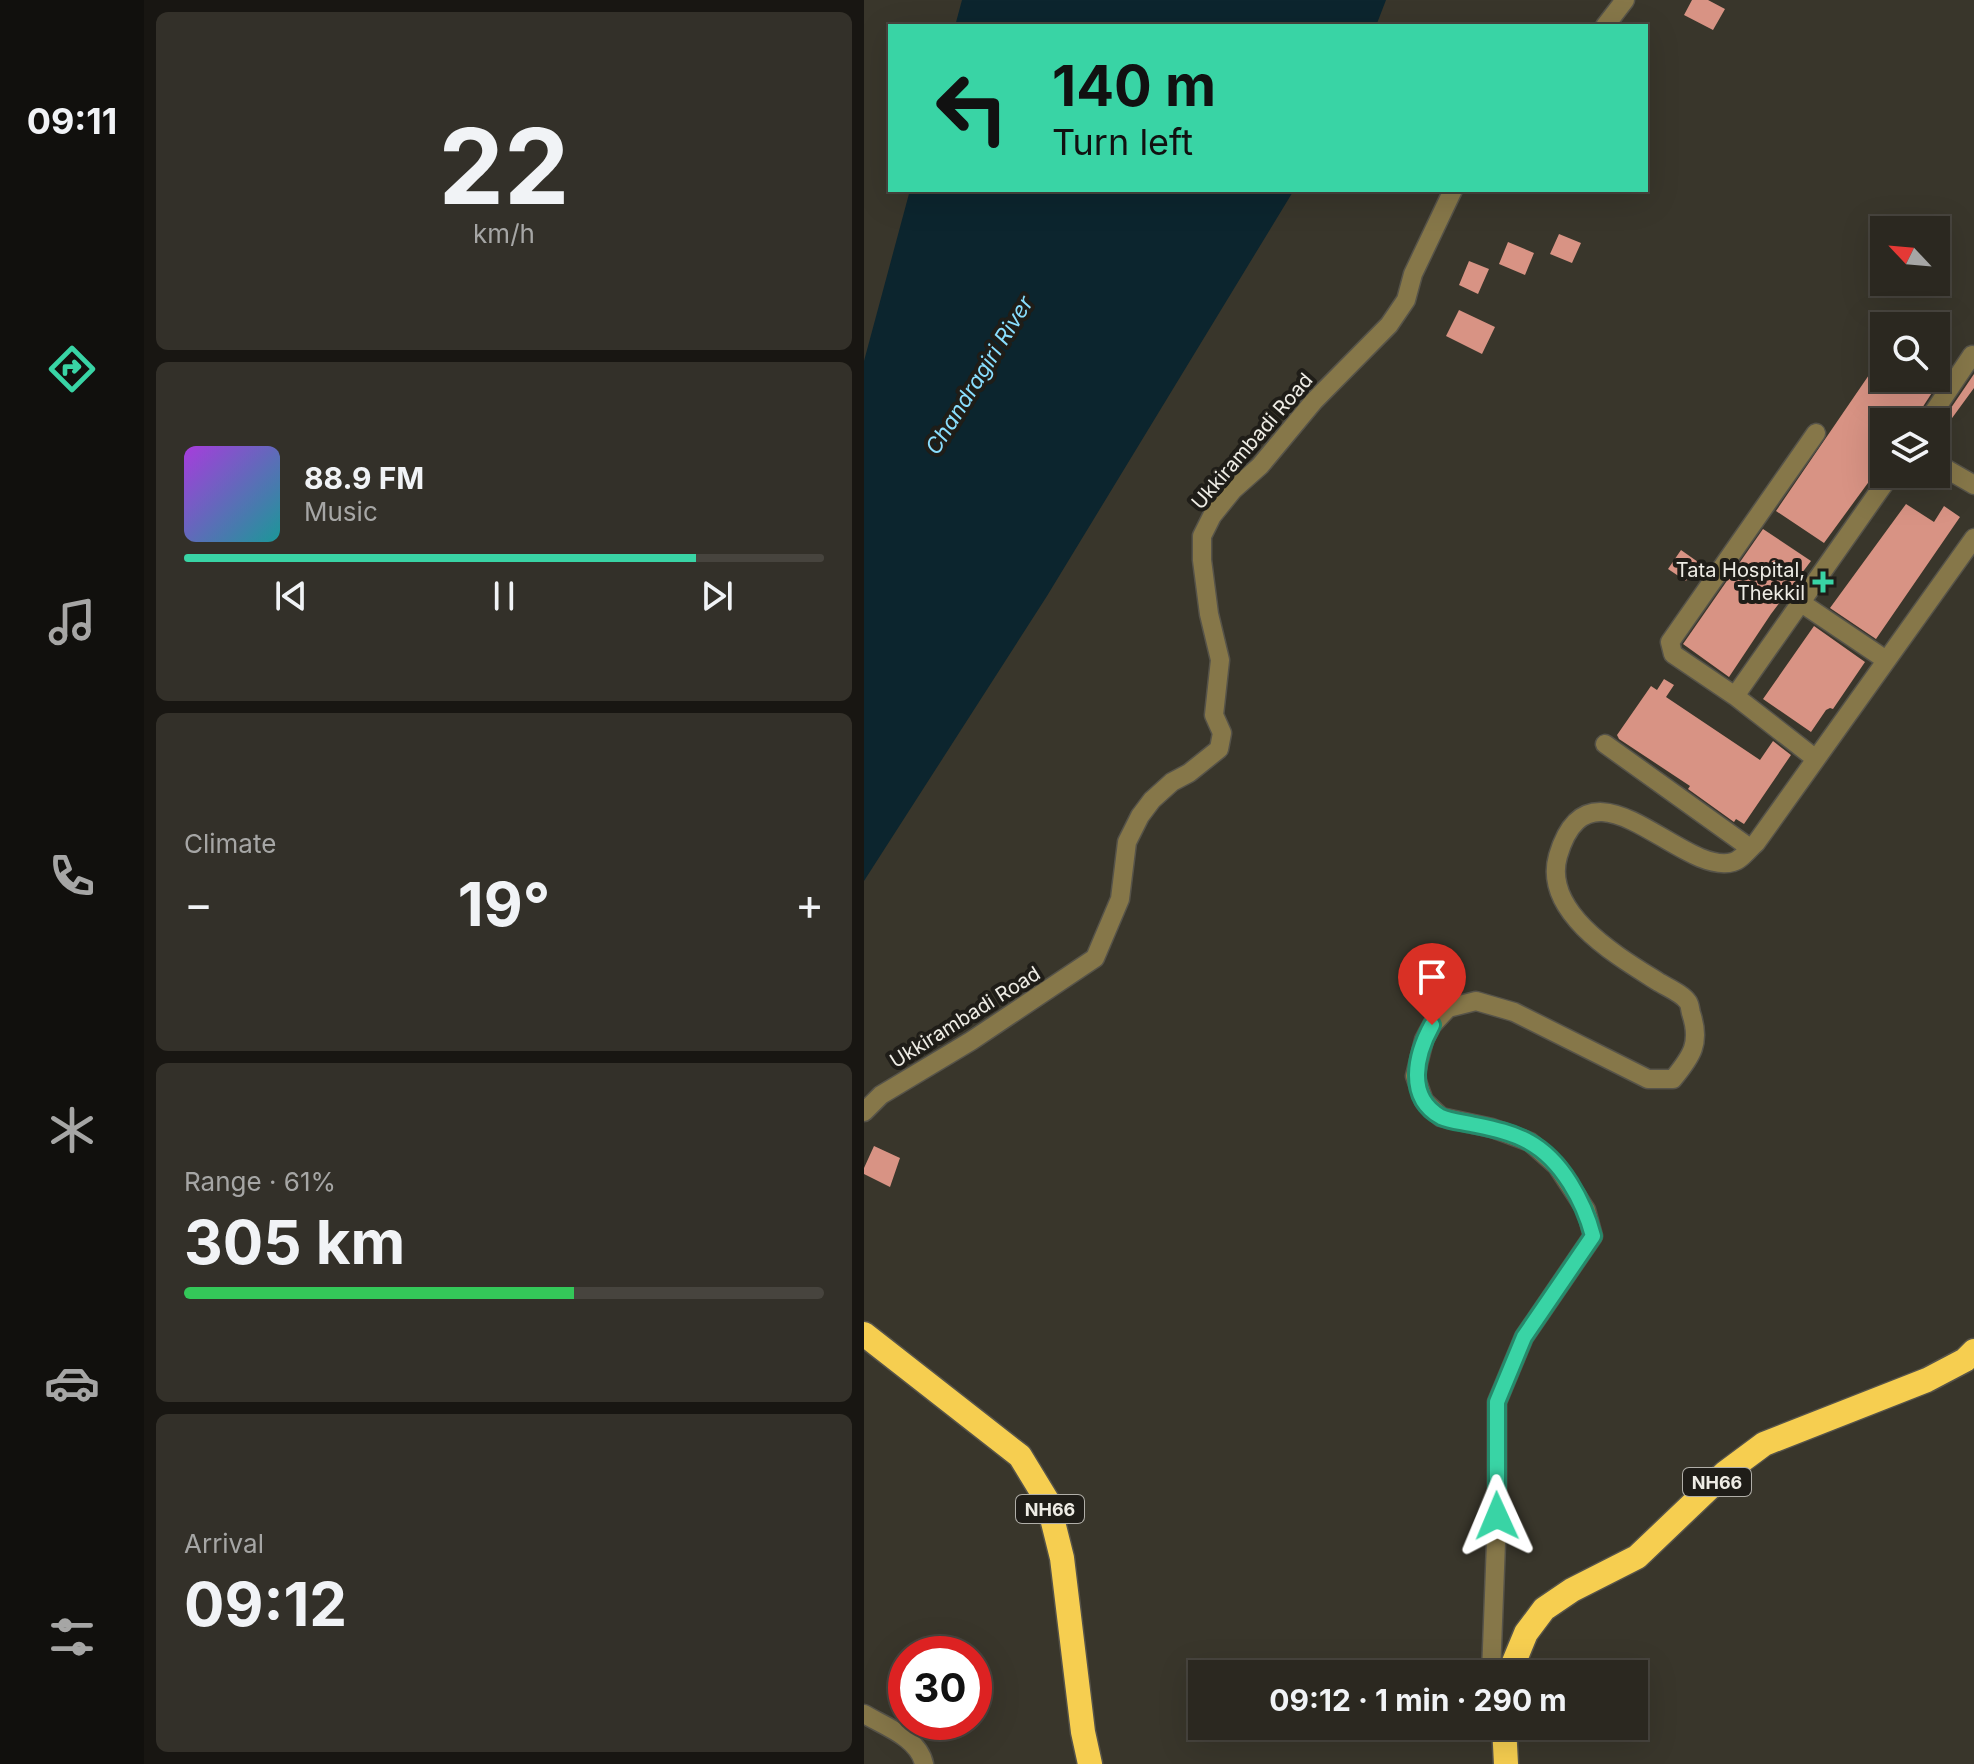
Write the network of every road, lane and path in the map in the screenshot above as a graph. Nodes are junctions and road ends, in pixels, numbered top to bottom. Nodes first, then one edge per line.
1 (1625, 0) edge
2 (1607, 24) edge
3 (1452, 192) edge
4 (1972, 355) edge
5 (1936, 408) edge
6 (1816, 433) dead end
7 (1950, 471) edge
8 (1974, 485) edge
9 (1881, 488) edge
10 (1974, 538) edge
11 (1800, 602) junction
12 (1886, 660) junction
13 (1735, 696) junction
14 (1605, 744) dead end
15 (1816, 759) junction
16 (1750, 848) junction
17 (864, 1112) edge
18 (864, 1334) edge
19 (1974, 1351) edge
20 (1492, 1660) edge
21 (1515, 1660) edge
22 (864, 1714) edge
23 (1505, 1740) edge
24 (924, 1764) edge
25 (1090, 1764) edge
26 (1506, 1764) edge

1 - 2 street
3 - 17 street, Ukkirambadi Road
4 - 5 street
6 - 13 street
7 - 8 street
9 - 11 street
10 - 12 street
11 - 12 street
11 - 13 street
12 - 15 street
13 - 15 street
14 - 16 street
15 - 16 street
16 - 20 street
18 - 25 highway, NH66
19 - 21 highway, NH66
22 - 24 street
23 - 26 highway

